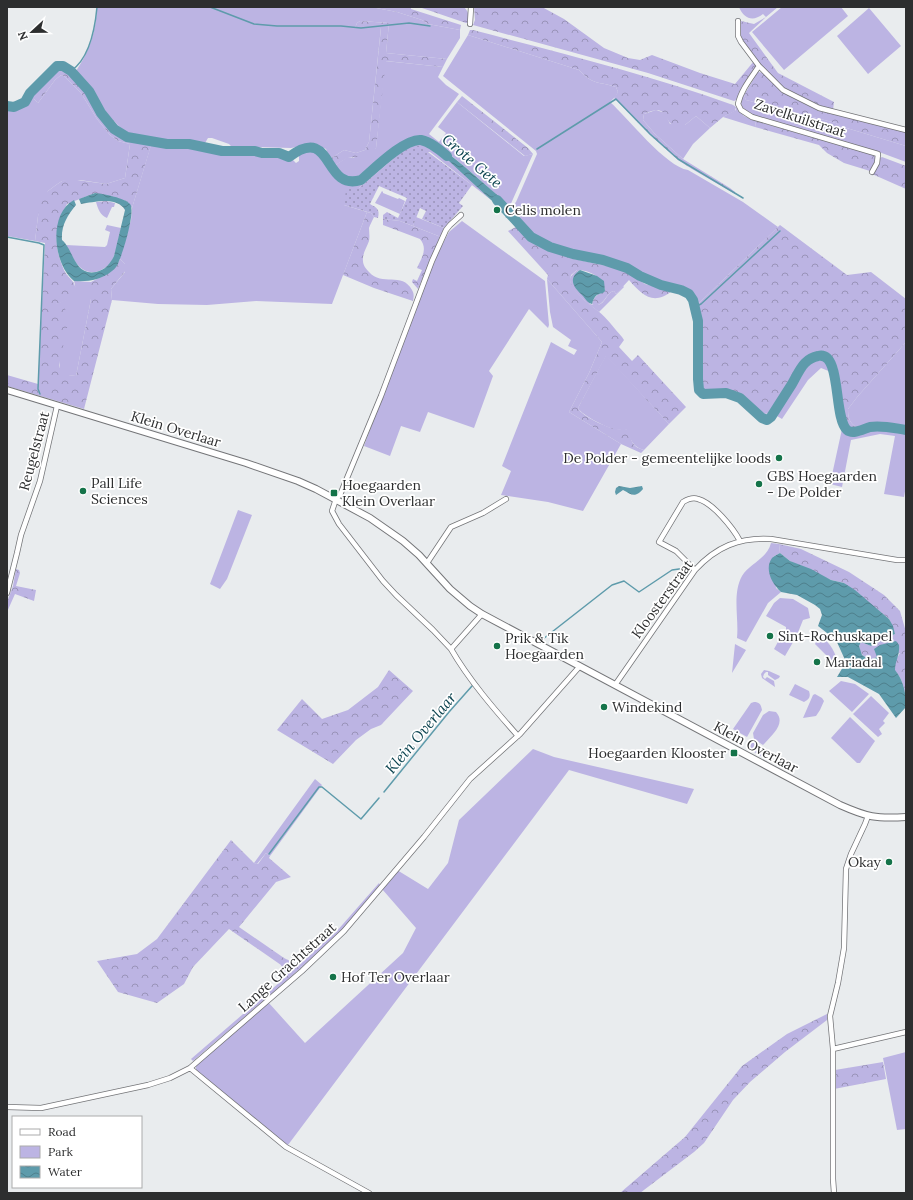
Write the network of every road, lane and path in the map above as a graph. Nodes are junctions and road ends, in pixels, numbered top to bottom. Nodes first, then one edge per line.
1 (471, 7) edge
2 (738, 21) dead end
3 (470, 24) dead end
4 (759, 66) junction
5 (906, 130) edge
6 (872, 172) dead end
7 (461, 215) dead end
8 (7, 390) edge
9 (57, 406) junction
10 (336, 499) junction
11 (506, 499) dead end
12 (740, 541) junction
13 (906, 560) edge
14 (427, 563) junction
15 (695, 570) junction
16 (7, 593) edge
17 (482, 614) junction
18 (450, 649) junction
19 (580, 666) junction
20 (615, 685) junction
21 (518, 736) junction
22 (868, 816) junction
23 (906, 817) edge
24 (906, 1032) edge
25 (833, 1049) junction
26 (190, 1068) junction
27 (7, 1107) edge
28 (369, 1193) edge
29 (834, 1193) edge

1 - 3 street
2 - 4 street, Zavelkuilstraat
4 - 5 street, Zavelkuilstraat
4 - 6 street, Zavelkuilstraat
7 - 10 street
8 - 9 main road, Klein Overlaar
9 - 10 main road, Klein Overlaar
9 - 16 street, Reugelstraat
10 - 14 main road, Klein Overlaar
10 - 18 street
11 - 14 street
12 - 13 street, Kloosterstraat
12 - 15 street, Kloosterstraat
12 - 15 street
14 - 17 main road, Klein Overlaar
15 - 20 street, Kloosterstraat
17 - 18 street
17 - 19 main road, Klein Overlaar
18 - 21 street
19 - 20 main road, Klein Overlaar
19 - 21 street, Lange Grachtstraat
20 - 22 main road, Klein Overlaar
21 - 26 street, Lange Grachtstraat
22 - 23 main road, Klein Overlaar
22 - 25 street
24 - 25 street
25 - 29 street
26 - 27 street, Lange Grachtstraat
26 - 28 street

